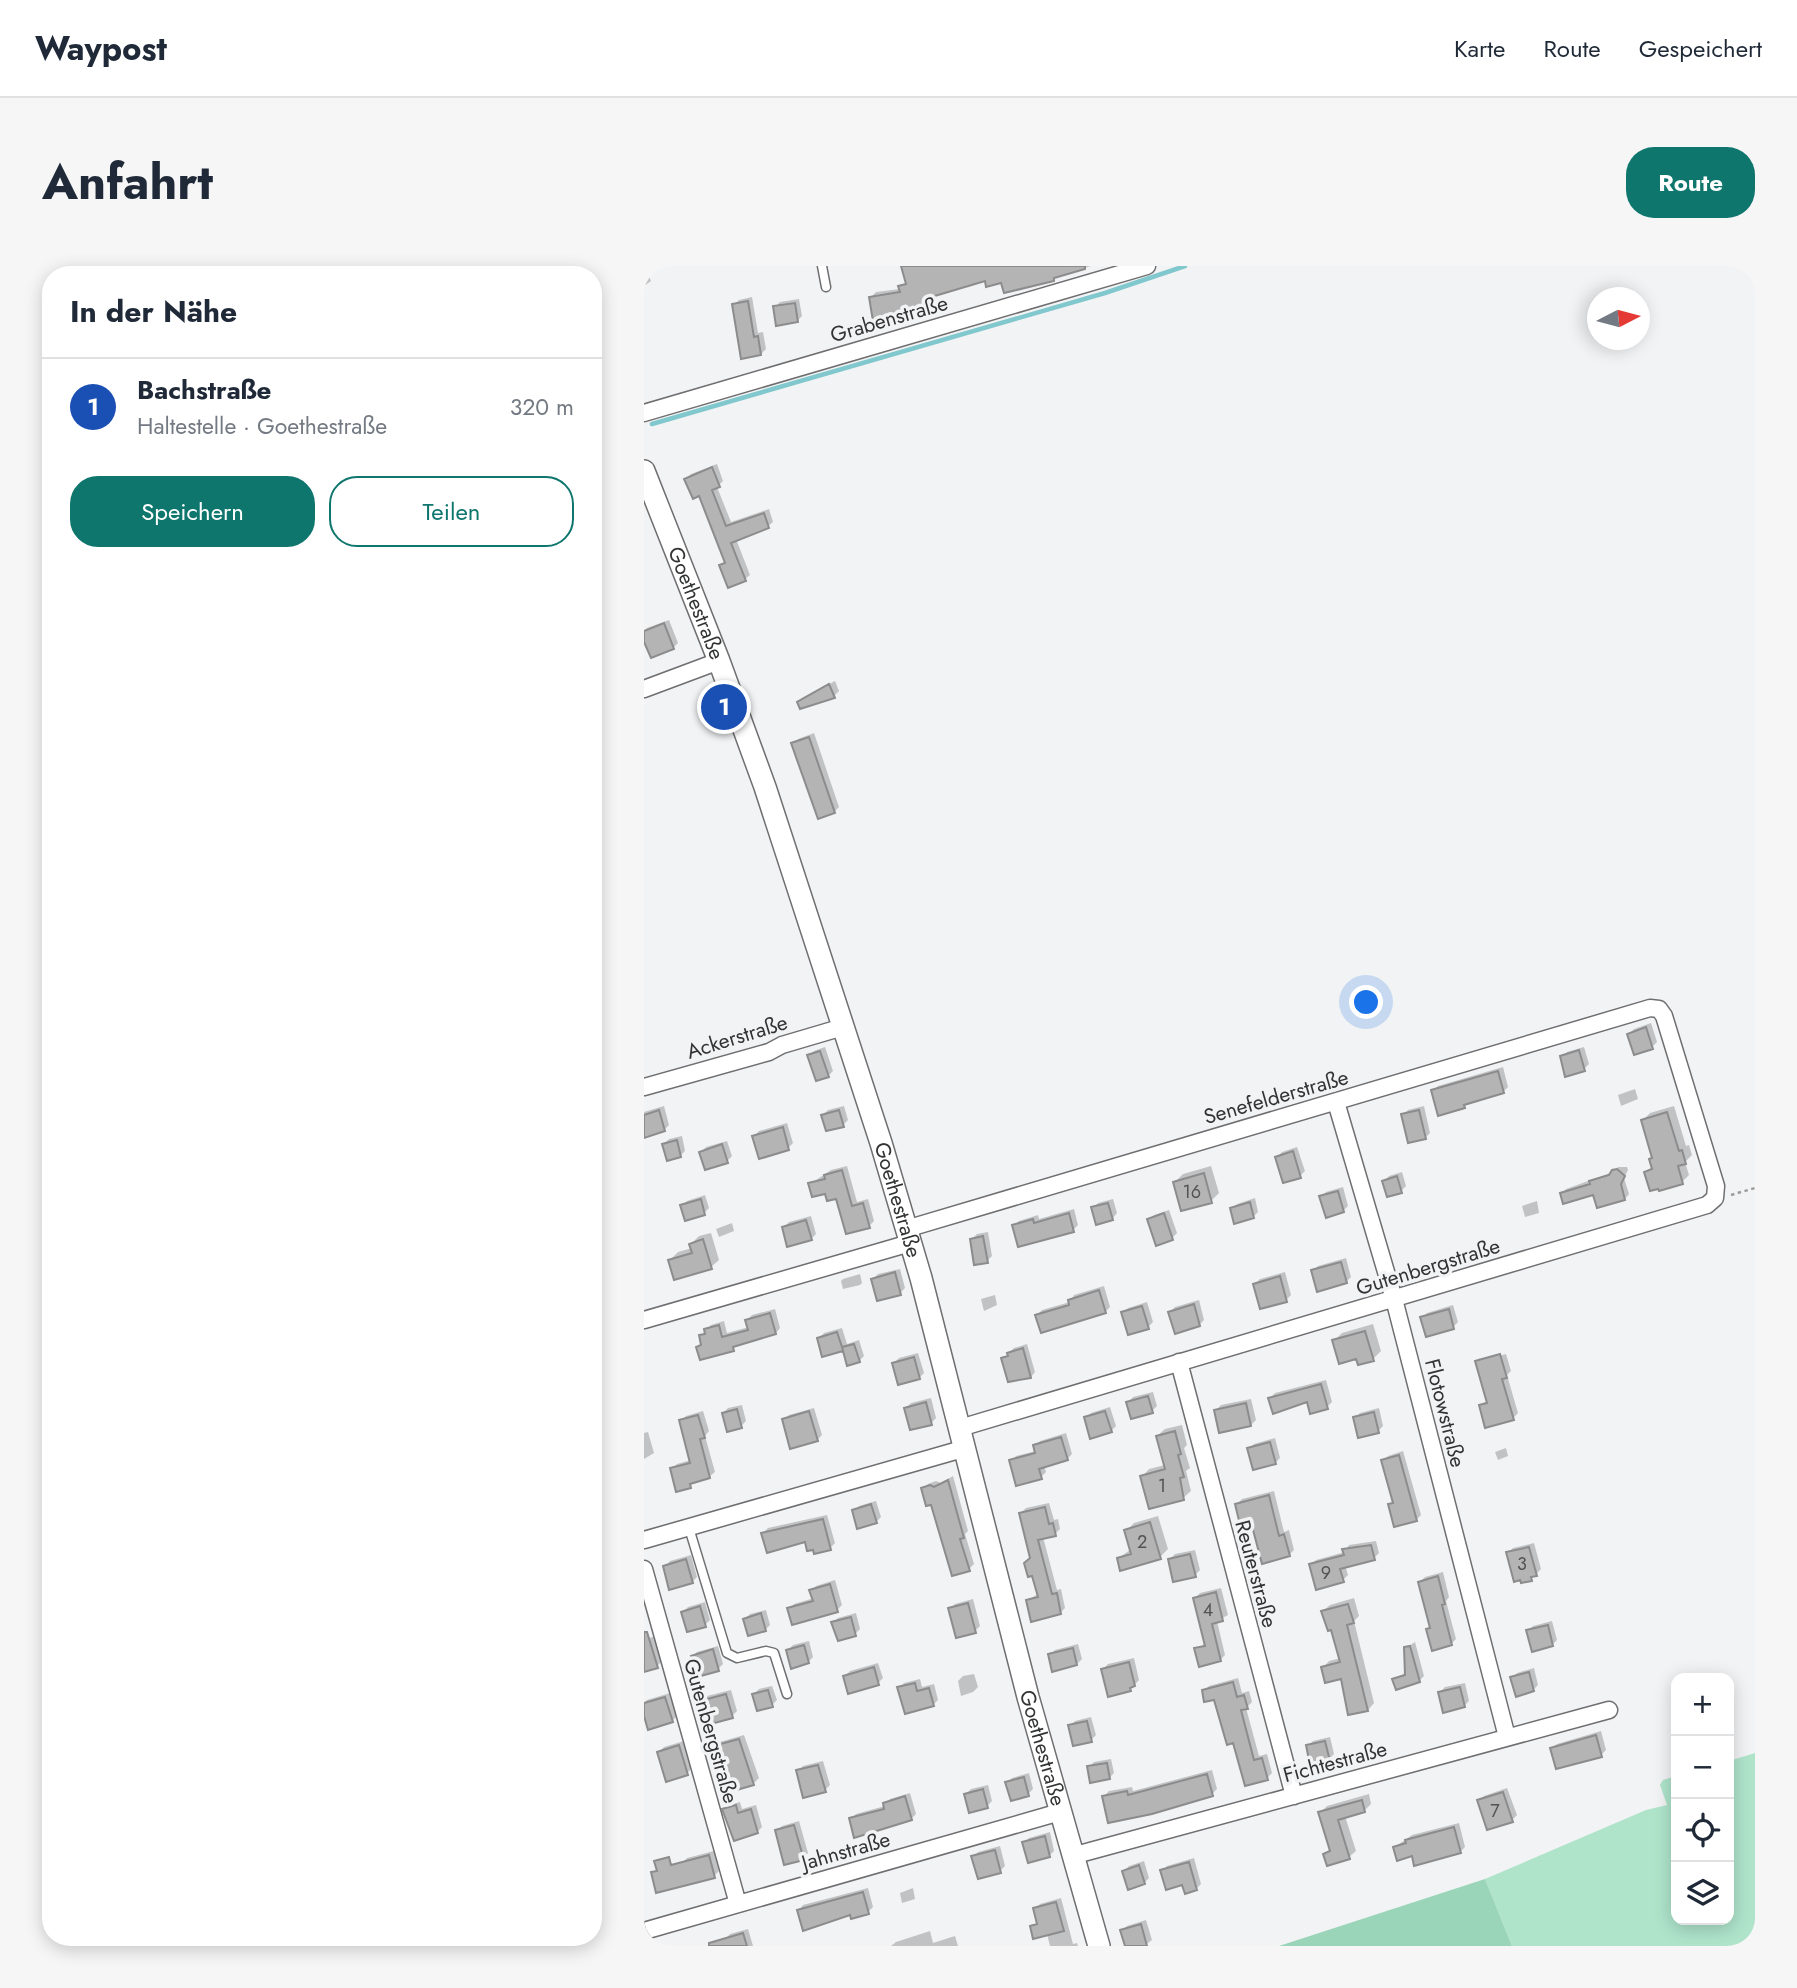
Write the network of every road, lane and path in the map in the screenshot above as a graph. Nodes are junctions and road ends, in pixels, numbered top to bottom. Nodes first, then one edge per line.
1 (822, 266) edge
2 (1147, 267) edge
3 (826, 287) dead end
4 (644, 413) edge
5 (644, 471) edge
6 (719, 661) junction
7 (644, 689) edge
8 (843, 1027) junction
9 (644, 1087) edge
10 (1336, 1102) junction
11 (1755, 1188) edge
12 (1715, 1198) junction
13 (908, 1236) junction
14 (1394, 1299) junction
15 (644, 1320) edge
16 (1179, 1362) junction
17 (963, 1438) junction
18 (689, 1528) junction
19 (644, 1541) edge
20 (644, 1569) edge
21 (787, 1694) dead end
22 (1609, 1710) dead end
23 (1507, 1737) junction
24 (1294, 1796) junction
25 (1060, 1812) junction
26 (1072, 1856) junction
27 (738, 1904) junction
28 (644, 1931) edge
29 (1099, 1946) edge

1 - 3 lane
2 - 4 street, Grabenstraße
5 - 6 street, Goethestraße
6 - 7 street
6 - 8 street, Goethestraße
8 - 9 street, Ackerstraße
8 - 13 street, Goethestraße
10 - 12 street, Senefelderstraße
10 - 13 street, Senefelderstraße
10 - 14 street, Flotowstraße
11 - 12 path
12 - 14 street, Gutenbergstraße
13 - 15 street, Senefelderstraße
13 - 17 street, Goethestraße
14 - 16 street, Gutenbergstraße
14 - 23 street, Flotowstraße
16 - 17 street, Gutenbergstraße
16 - 24 street, Reuterstraße
17 - 18 street, Gutenbergstraße
17 - 25 street, Goethestraße
18 - 19 street, Gutenbergstraße
18 - 21 lane, Gutenbergstraße
20 - 27 street, Gutenbergstraße
22 - 23 street, Fichtestraße
23 - 24 street, Fichtestraße
24 - 26 street, Fichtestraße
25 - 26 street, Goethestraße
25 - 27 street, Jahnstraße
26 - 29 street, Goethestraße
27 - 28 street, Jahnstraße

